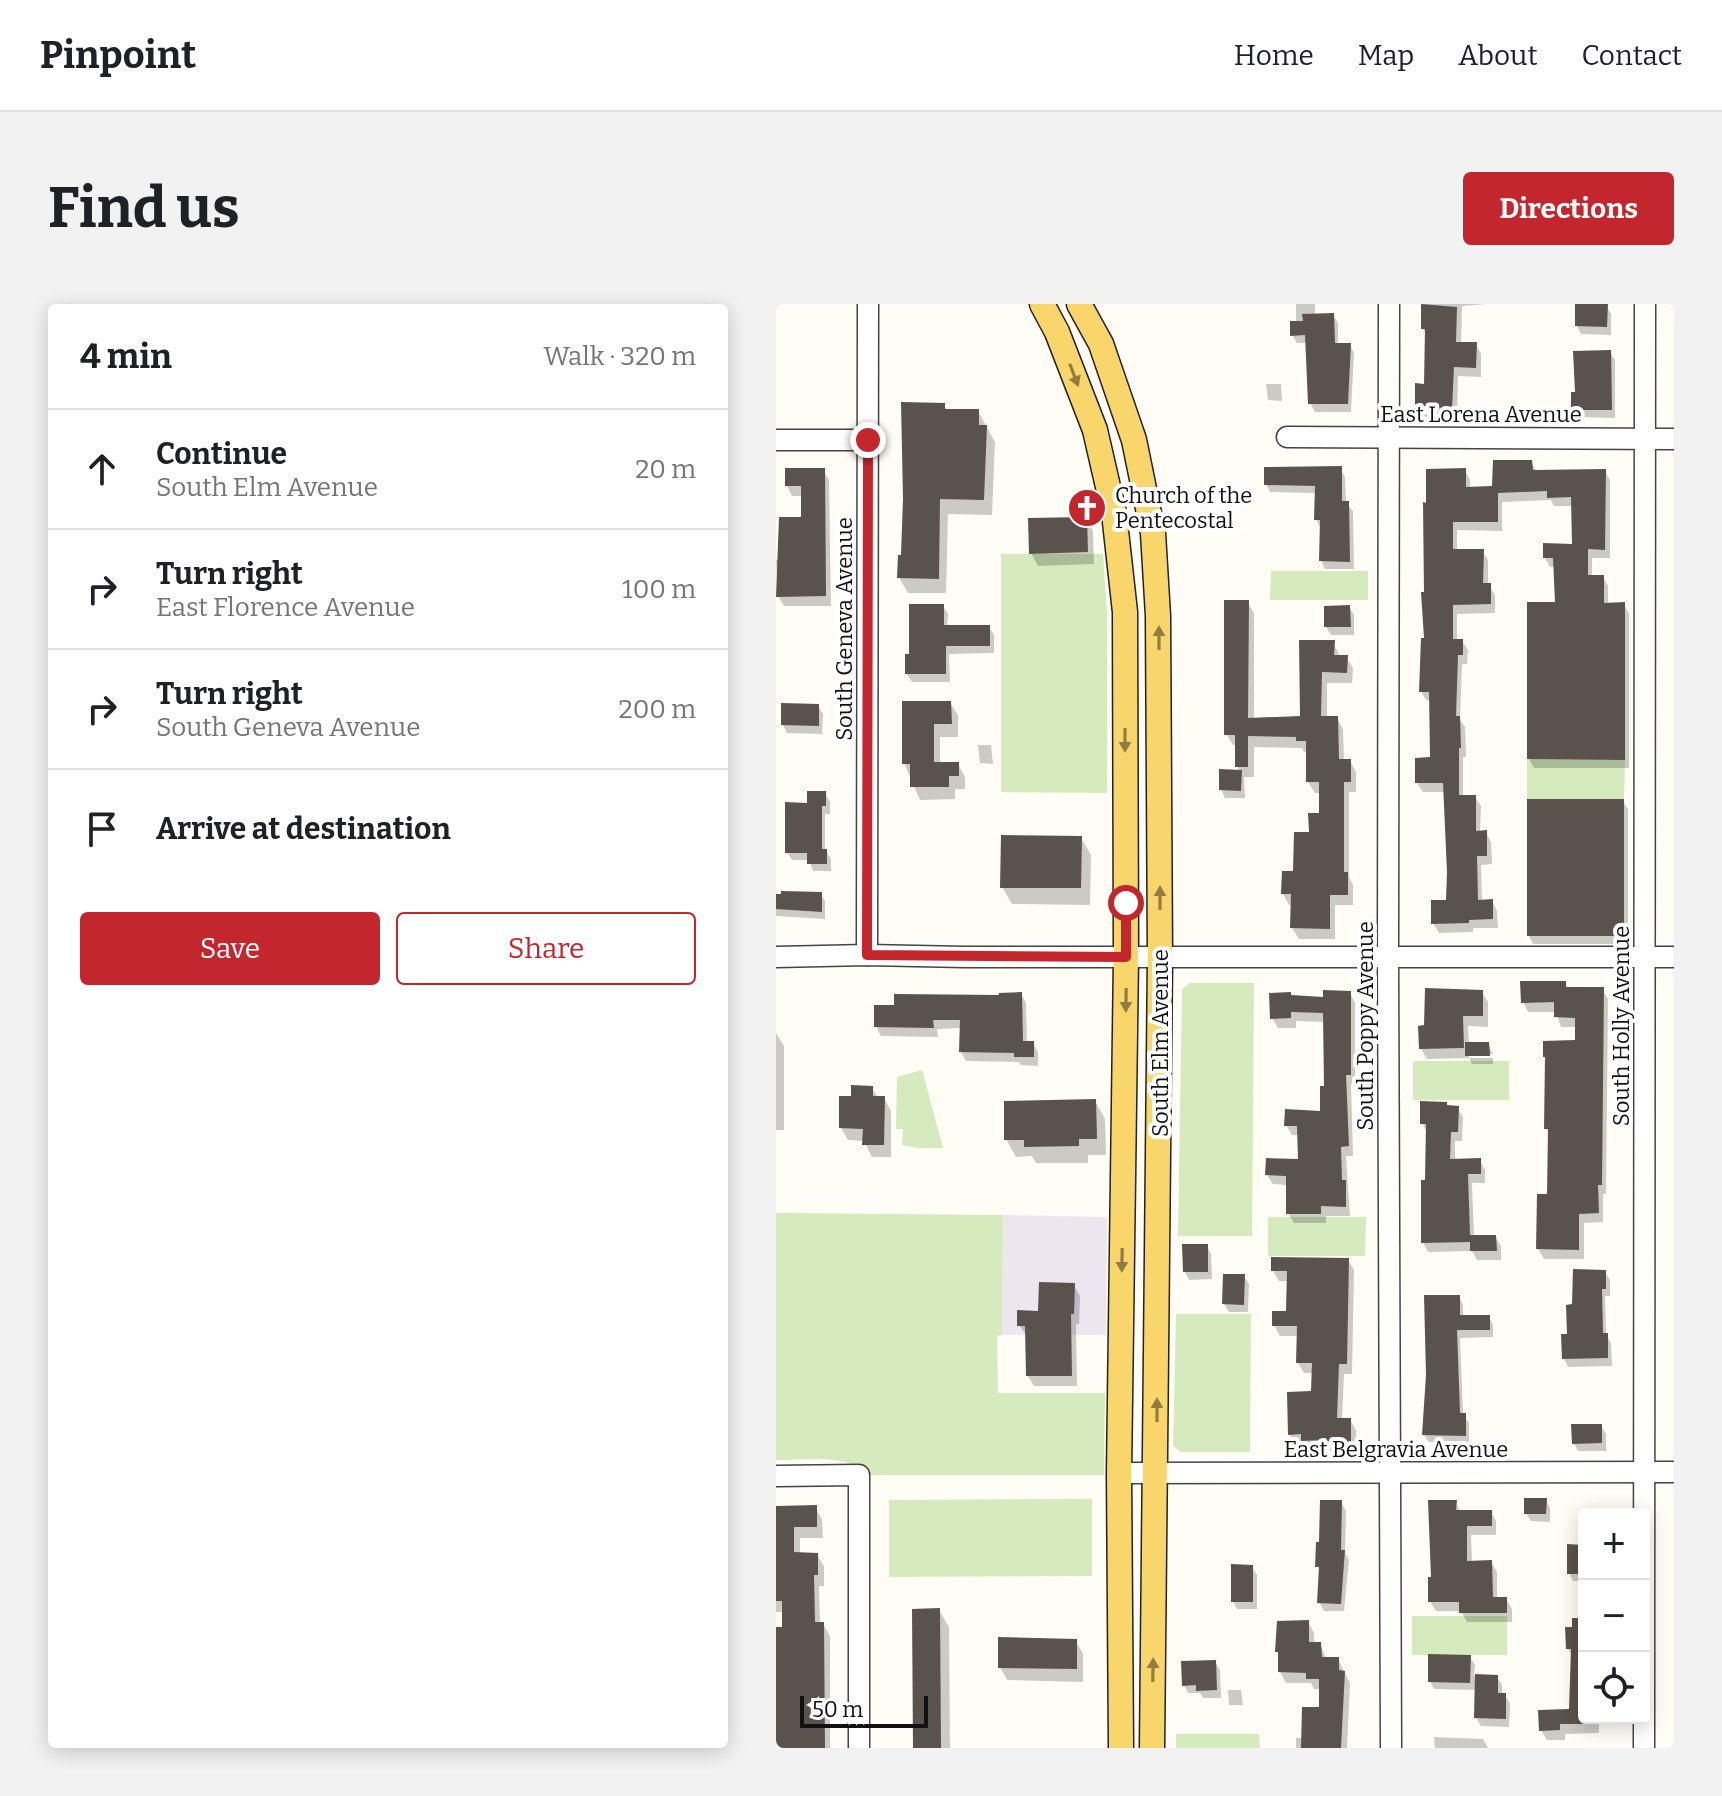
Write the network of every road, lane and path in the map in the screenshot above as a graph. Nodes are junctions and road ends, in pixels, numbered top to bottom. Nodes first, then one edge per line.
1 (868, 304) edge
2 (1042, 304) edge
3 (1079, 304) edge
4 (1389, 304) edge
5 (1645, 304) edge
6 (1287, 437) dead end
7 (1390, 438) junction
8 (1645, 439) junction
9 (1674, 439) edge
10 (776, 440) edge
11 (868, 440) junction
12 (867, 955) junction
13 (776, 957) edge
14 (1126, 957) junction
15 (1160, 957) junction
16 (1388, 957) junction
17 (1646, 957) junction
18 (1674, 957) edge
19 (1645, 1472) junction
20 (1674, 1472) edge
21 (1119, 1473) junction
22 (1157, 1473) junction
23 (1392, 1473) junction
24 (776, 1476) edge
25 (859, 1748) edge
26 (1121, 1748) edge
27 (1152, 1748) edge
28 (1391, 1748) edge
29 (1644, 1748) edge

1 - 11 street, South Geneva Avenue
2 -> 14 main road, South Elm Avenue
15 -> 3 main road, South Elm Avenue
4 - 7 street, South Poppy Avenue
5 - 8 street, South Holly Avenue
6 - 7 street, East Lorena Avenue
7 - 8 street, East Lorena Avenue
7 - 16 street, South Poppy Avenue
8 - 9 street, East Lorena Avenue
8 - 17 street, South Holly Avenue
10 - 11 street
11 - 12 street, South Geneva Avenue
12 - 13 street
12 - 14 street
14 - 15 street
14 -> 21 main road, South Elm Avenue
15 - 16 street
22 -> 15 main road, South Elm Avenue
16 - 17 street
16 - 23 street, South Poppy Avenue
17 - 18 street
17 - 19 street, South Holly Avenue
19 - 20 street, East Belgravia Avenue
19 - 23 street, East Belgravia Avenue
19 - 29 street, South Holly Avenue
21 - 22 street, East Belgravia Avenue
21 - 26 main road, South Elm Avenue
22 - 23 street, East Belgravia Avenue
27 -> 22 main road, South Elm Avenue
23 - 28 street, South Poppy Avenue
24 - 25 street

